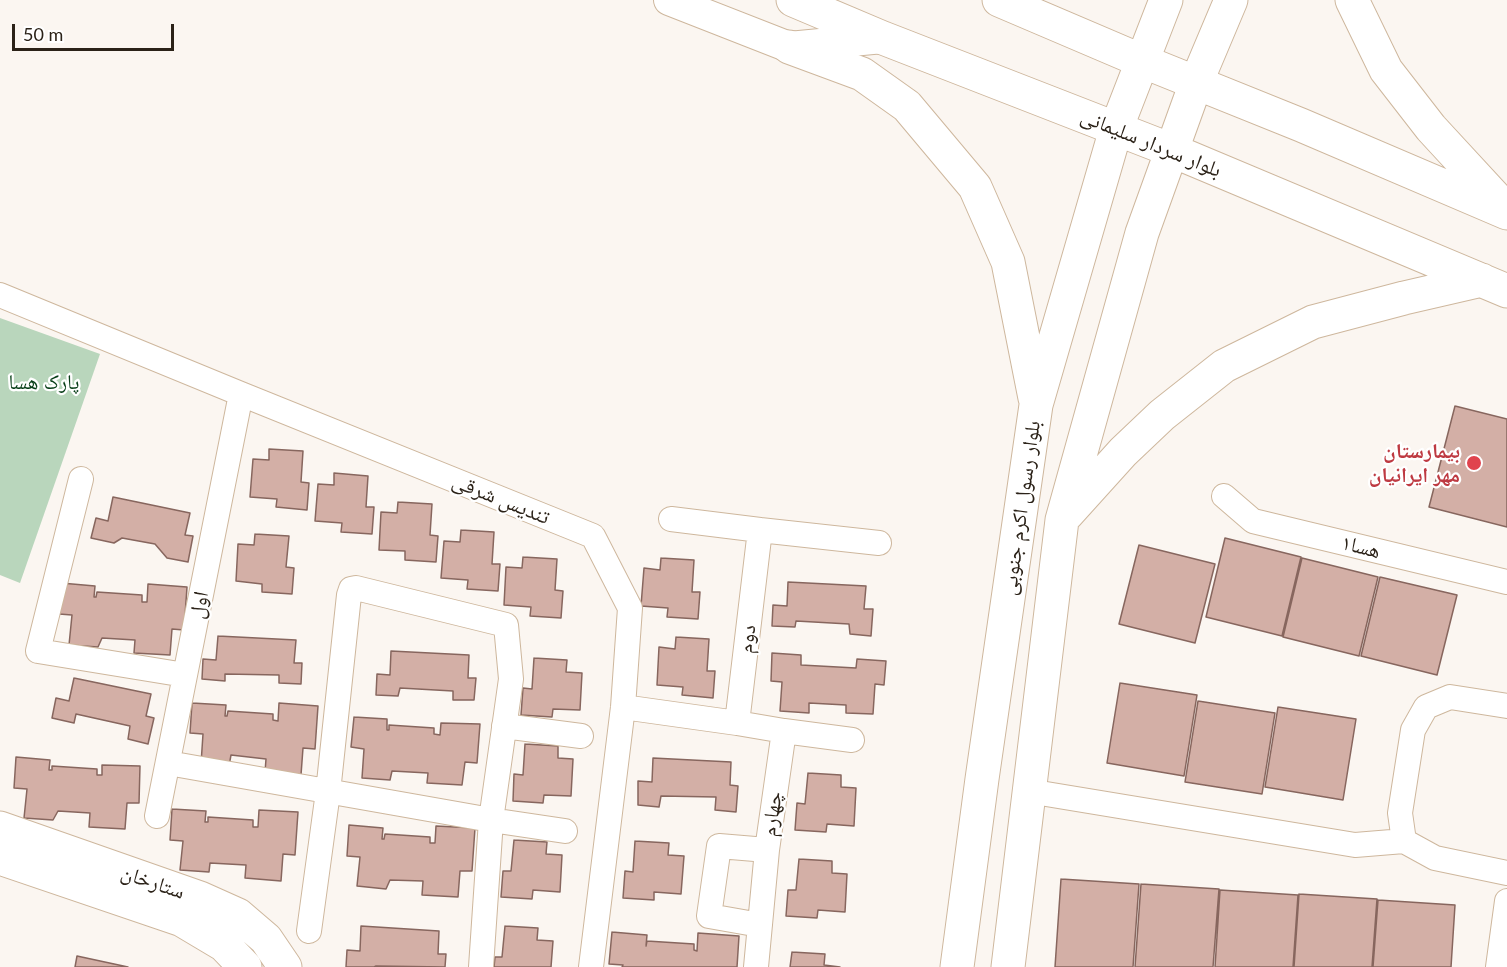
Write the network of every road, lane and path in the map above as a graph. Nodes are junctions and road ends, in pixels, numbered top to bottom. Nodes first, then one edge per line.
1 (669, 0) edge
2 (793, 0) edge
3 (999, 0) edge
4 (1166, 0) edge
5 (1231, 0) edge
6 (1352, 0) edge
7 (883, 38) junction
8 (789, 47) junction
9 (1142, 61) junction
10 (1196, 83) junction
11 (1116, 129) junction
12 (1171, 150) junction
13 (1507, 212) edge
14 (1494, 286) edge
15 (0, 295) edge
16 (1507, 308) edge
17 (241, 394) junction
18 (1036, 405) junction
19 (81, 479) dead end
20 (1224, 496) dead end
21 (671, 519) dead end
22 (1062, 520) junction
23 (760, 530) junction
24 (879, 543) dead end
25 (1507, 582) edge
26 (185, 675) junction
27 (1507, 706) edge
28 (623, 707) junction
29 (737, 723) junction
30 (504, 726) junction
31 (784, 731) junction
32 (581, 736) dead end
33 (852, 740) dead end
34 (168, 763) junction
35 (1028, 791) junction
36 (328, 792) junction
37 (157, 816) dead end
38 (491, 820) junction
39 (565, 831) dead end
40 (1404, 841) junction
41 (767, 850) junction
42 (1, 854) edge
43 (1507, 873) edge
44 (1507, 901) edge
45 (760, 925) junction
46 (309, 931) dead end
47 (245, 967) edge
48 (285, 967) edge
49 (481, 967) edge
50 (591, 967) edge
51 (756, 967) edge
52 (957, 967) edge
53 (1008, 967) edge
54 (1498, 967) edge

1 - 8 street
2 - 7 main road, بلوار سردار سلیمانی
3 - 9 main road
4 - 9 main road, بلوار رسول اکرم جنوبی
5 - 10 main road, بلوار رسول اکرم جنوبی
6 - 13 main road
7 - 8 street
7 - 11 main road, بلوار سردار سلیمانی
8 - 18 main road
9 - 10 main road
9 - 11 main road, بلوار رسول اکرم جنوبی
10 - 12 main road, بلوار رسول اکرم جنوبی
10 - 13 main road
11 - 12 main road, بلوار سردار سلیمانی
11 - 18 main road, بلوار رسول اکرم جنوبی
12 - 14 main road, بلوار سردار سلیمانی
12 - 22 main road, بلوار رسول اکرم جنوبی
14 - 16 street
14 - 22 main road
15 - 17 street, تندیس شرقی
17 - 26 street, اول
17 - 28 street, تندیس شرقی
18 - 52 main road, بلوار رسول اکرم جنوبی
19 - 26 street
20 - 25 street, هسا۱
21 - 23 street
22 - 35 main road, بلوار رسول اکرم جنوبی
23 - 24 street
23 - 29 street, دوم
26 - 34 street, اول
27 - 40 street
28 - 29 street
28 - 50 street, تندیس شرقی
29 - 31 street
30 - 32 street
30 - 36 street
30 - 38 street
31 - 33 street
31 - 41 street, چهارم
34 - 36 street
34 - 37 street, اول
35 - 40 street
35 - 53 main road, بلوار رسول اکرم جنوبی
36 - 38 street
36 - 46 street
38 - 39 street
38 - 49 street
40 - 43 street
41 - 45 street, چهارم
41 - 45 street
42 - 47 main road, ستارخان
42 - 48 main road, ستارخان
44 - 54 street
45 - 51 street, چهارم

